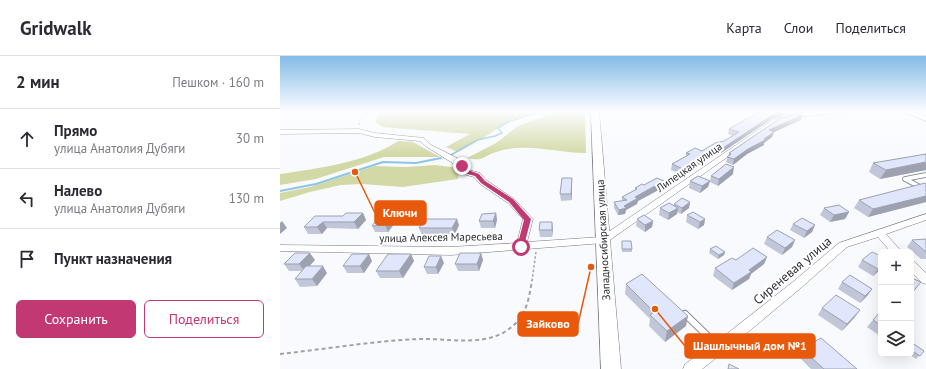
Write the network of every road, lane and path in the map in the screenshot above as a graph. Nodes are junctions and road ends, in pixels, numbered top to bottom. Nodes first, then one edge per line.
1 (359, 126) edge
2 (596, 126) edge
3 (768, 126) edge
4 (359, 131) junction
5 (280, 132) edge
6 (926, 175) edge
7 (926, 190) edge
8 (926, 218) edge
9 (879, 232) junction
10 (603, 240) junction
11 (536, 246) junction
12 (521, 247) junction
13 (280, 248) edge
14 (894, 249) edge
15 (914, 269) edge
16 (926, 280) edge
17 (680, 310) edge
18 (719, 348) junction
19 (280, 354) edge
20 (611, 369) edge
21 (690, 369) edge

1 - 4 path
2 - 10 main road, Западносибирская улица
3 - 10 street, Липецкая улица
4 - 5 street
4 - 12 street
6 - 7 lane
8 - 9 street, Сиреневая улица
9 - 14 street
9 - 18 street, Сиреневая улица
10 - 11 street, улица Алексея Маресьева
10 - 20 main road, Западносибирская улица
11 - 12 street, улица Алексея Маресьева
11 - 19 path
12 - 13 street, улица Алексея Маресьева
15 - 16 street
17 - 18 lane
18 - 21 street, Сиреневая улица

